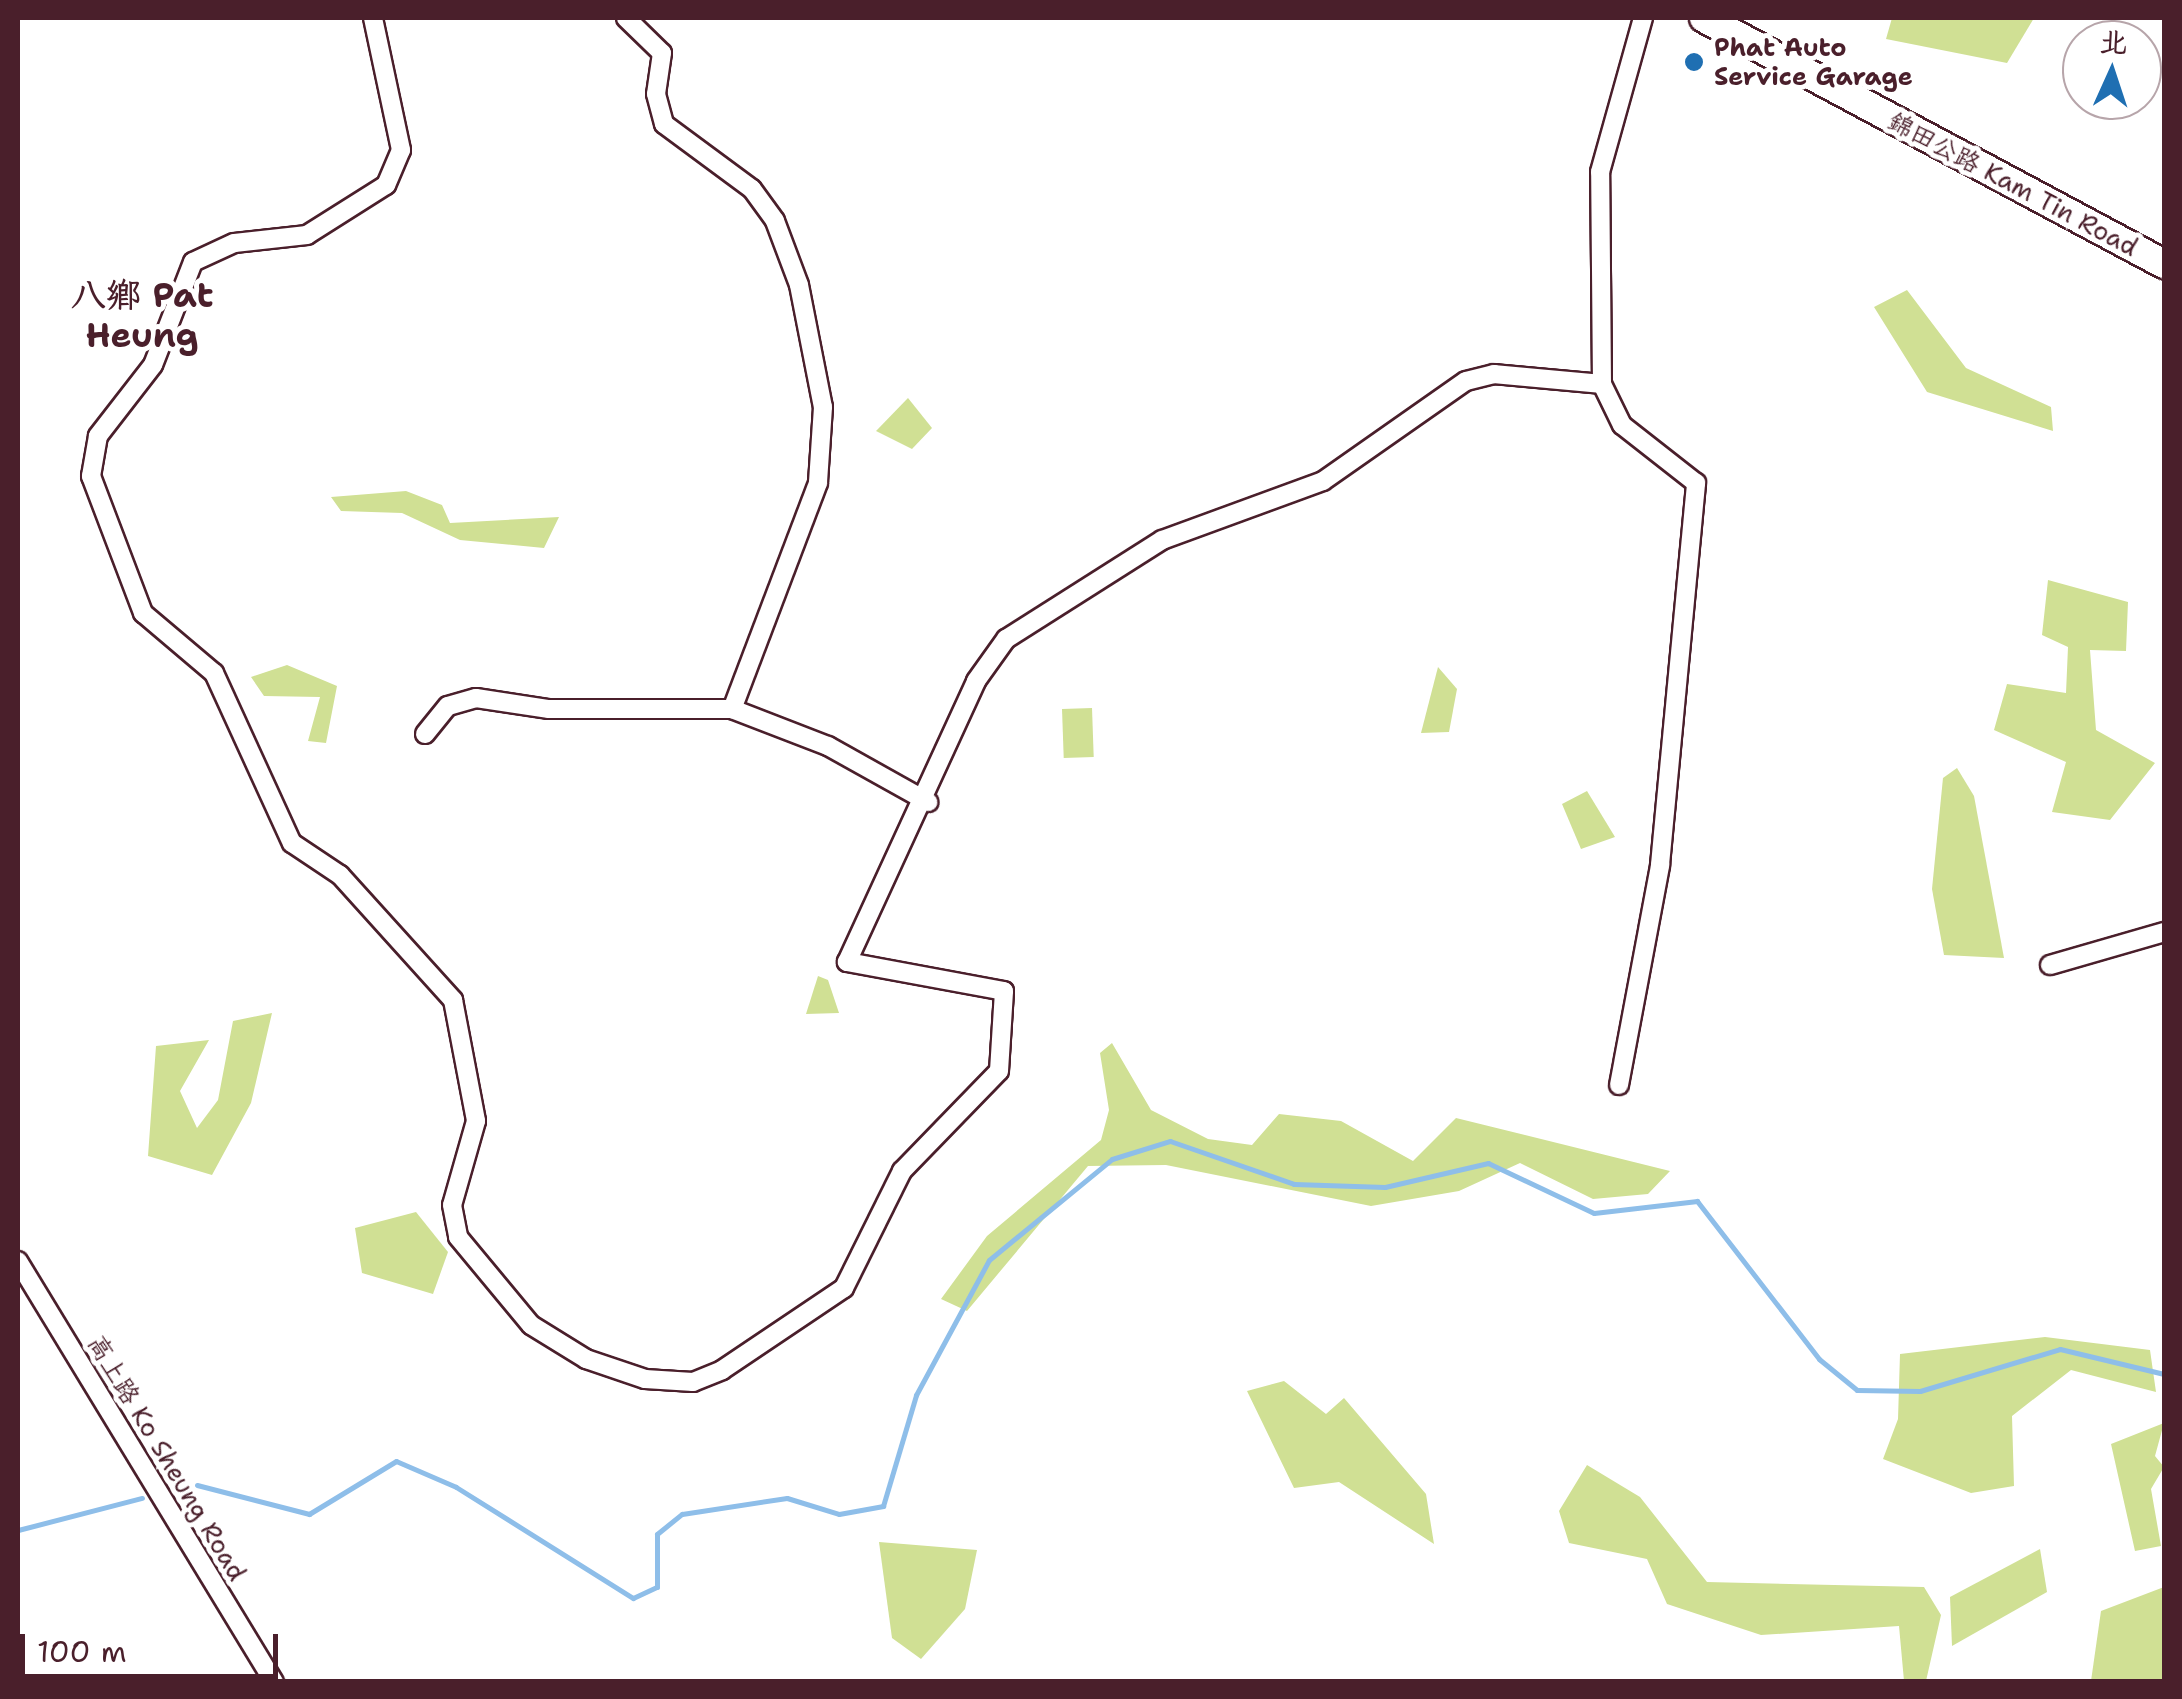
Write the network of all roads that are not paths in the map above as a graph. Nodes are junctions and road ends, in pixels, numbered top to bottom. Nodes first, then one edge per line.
1 (373, 18) edge
2 (626, 18) edge
3 (1644, 18) edge
4 (1713, 20) edge
5 (2164, 264) edge
6 (1602, 384) junction
7 (732, 709) junction
8 (425, 734) dead end
9 (928, 802) junction
10 (2164, 932) edge
11 (2050, 965) dead end
12 (1618, 1085) dead end
13 (18, 1261) edge
14 (274, 1682) edge

1 - 9 street
2 - 7 street
3 - 6 street
4 - 5 main road, 錦田公路 Kam Tin Road
6 - 9 street
6 - 12 street
7 - 8 street
7 - 9 street
10 - 11 street
13 - 14 street, 高上路 Ko Sheung Road

